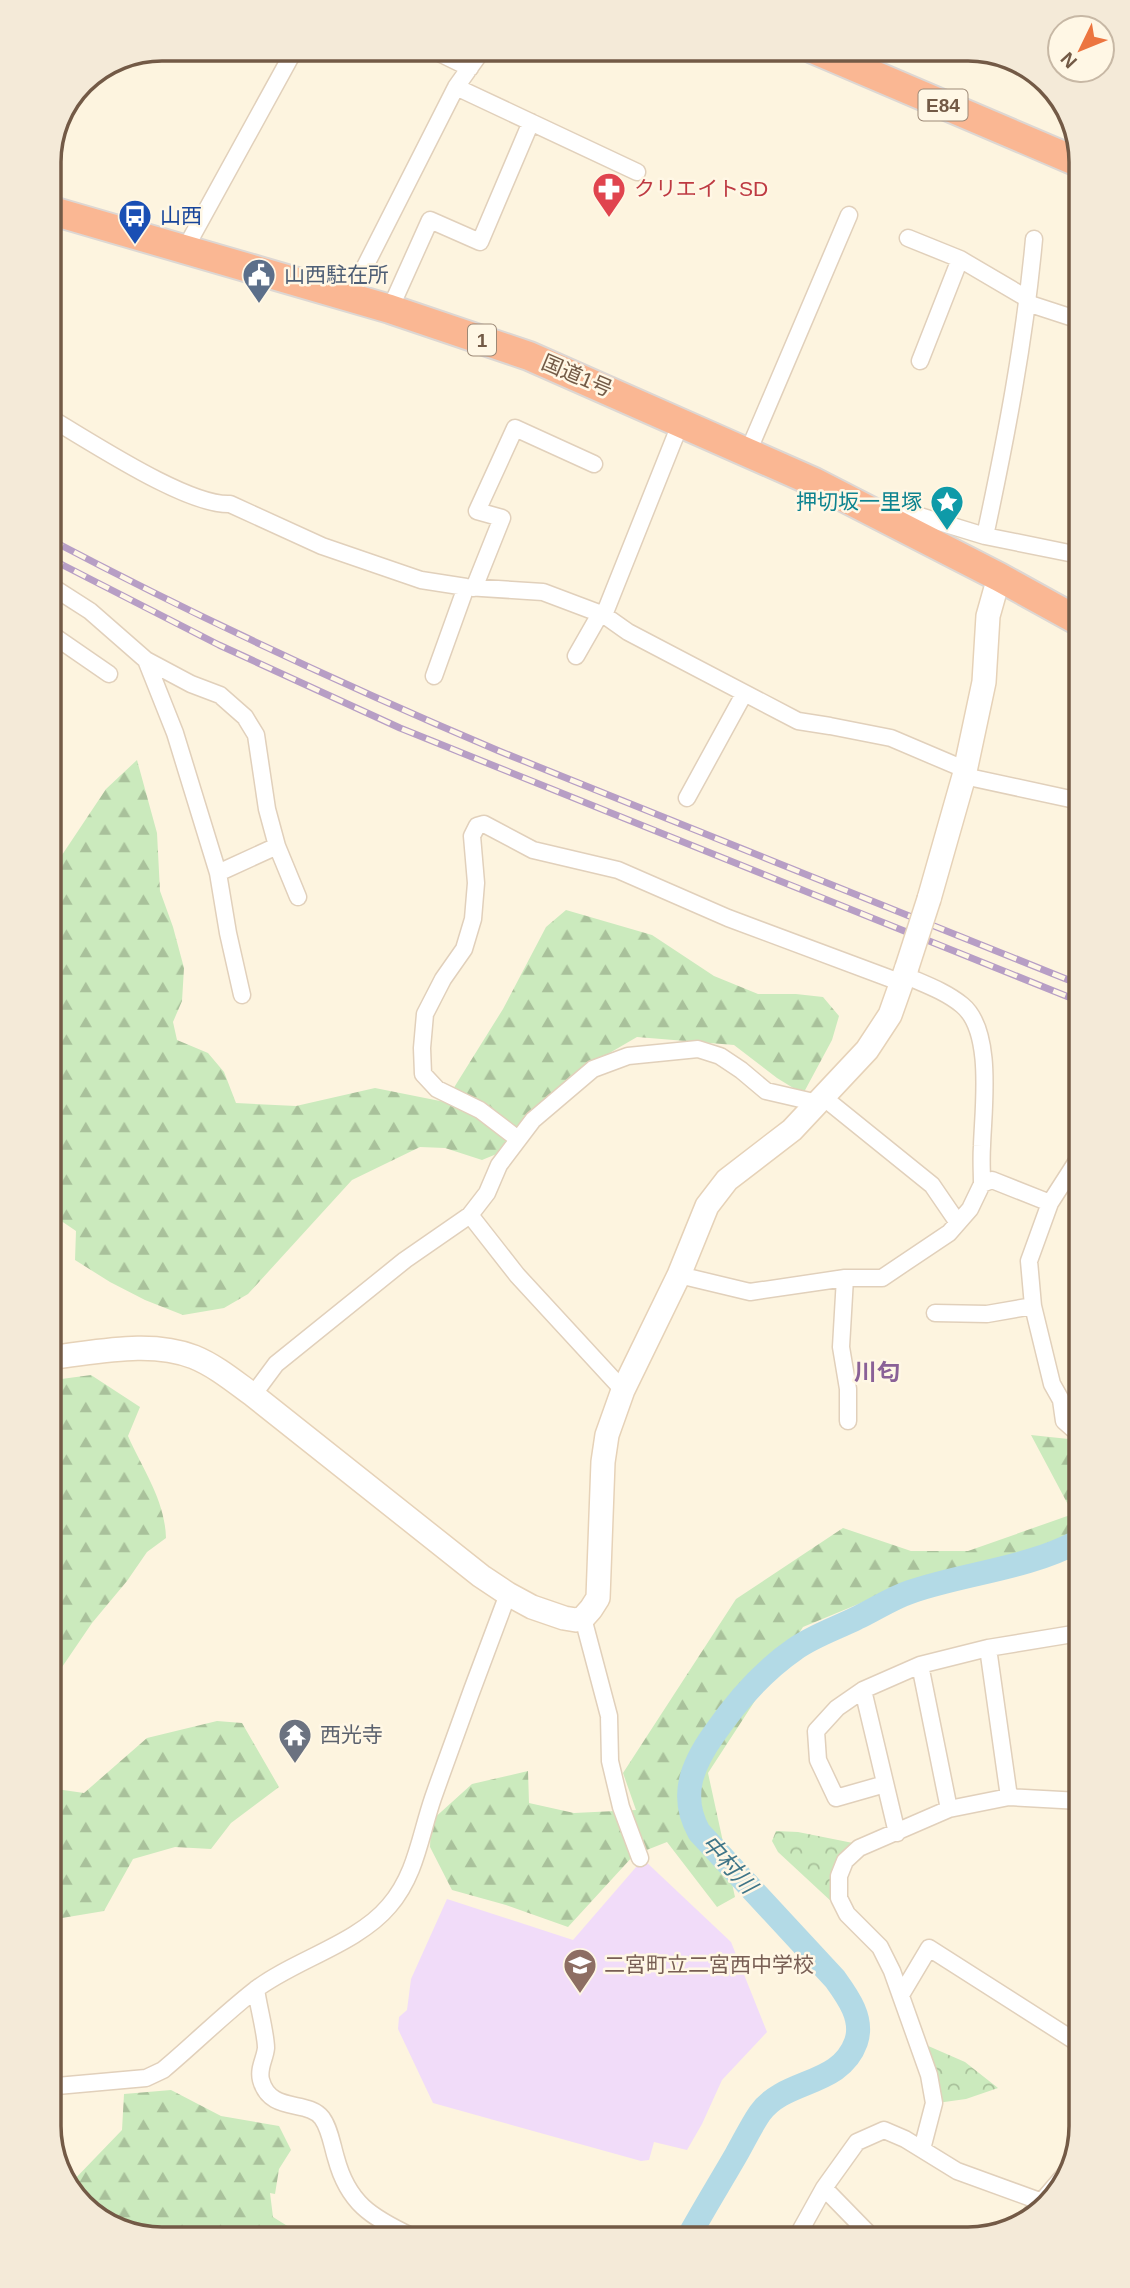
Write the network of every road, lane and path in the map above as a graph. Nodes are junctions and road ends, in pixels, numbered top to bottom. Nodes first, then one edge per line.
1 (288, 61) edge
2 (456, 61) edge
3 (475, 61) edge
4 (841, 61) edge
5 (885, 61) edge
6 (470, 68) junction
7 (456, 87) junction
8 (531, 122) junction
9 (1066, 138) edge
10 (1069, 158) edge
11 (637, 172) dead end
12 (61, 213) edge
13 (849, 215) dead end
14 (908, 238) dead end
15 (1034, 239) dead end
16 (185, 249) junction
17 (960, 259) junction
18 (349, 298) junction
19 (1027, 301) junction
20 (390, 310) junction
21 (1069, 317) edge
22 (920, 361) dead end
23 (681, 422) junction
24 (61, 424) edge
25 (748, 452) junction
26 (594, 464) dead end
27 (1069, 554) edge
28 (993, 555) junction
29 (470, 587) junction
30 (61, 592) edge
31 (1069, 614) edge
32 (602, 615) junction
33 (61, 641) edge
34 (576, 656) dead end
35 (146, 660) junction
36 (109, 674) dead end
37 (434, 676) dead end
38 (744, 694) junction
39 (964, 773) junction
40 (687, 798) dead end
41 (1069, 799) edge
42 (277, 846) junction
43 (218, 873) junction
44 (298, 897) dead end
45 (904, 975) junction
46 (242, 995) dead end
47 (821, 1100) junction
48 (517, 1139) junction
49 (1069, 1173) edge
50 (982, 1184) junction
51 (1050, 1203) junction
52 (470, 1215) junction
53 (958, 1223) junction
54 (679, 1275) junction
55 (845, 1278) junction
56 (1033, 1306) junction
57 (935, 1313) dead end
58 (61, 1356) edge
59 (623, 1390) junction
60 (253, 1395) junction
61 (848, 1421) dead end
62 (1069, 1425) edge
63 (508, 1594) junction
64 (583, 1618) junction
65 (1069, 1635) edge
66 (988, 1648) junction
67 (920, 1665) junction
68 (863, 1690) junction
69 (885, 1784) junction
70 (1009, 1797) junction
71 (1069, 1800) edge
72 (949, 1809) junction
73 (897, 1833) junction
74 (640, 1858) dead end
75 (256, 1989) junction
76 (901, 1995) junction
77 (1069, 2037) edge
78 (61, 2086) edge
79 (922, 2149) junction
80 (824, 2188) junction
81 (1037, 2199) edge
82 (394, 2227) edge
83 (802, 2227) edge
84 (862, 2227) edge

1 - 16 street
2 - 6 street
3 - 6 street
4 - 10 highway, E84
5 - 9 highway, E84
6 - 7 street
7 - 8 street
7 - 18 street
8 - 11 street
8 - 20 street
12 - 16 highway, 国道1号 / 1
13 - 25 street
14 - 17 street
15 - 19 street
16 - 18 highway, 国道1号 / 1
17 - 19 street
17 - 22 street
18 - 20 highway, 国道1号 / 1
19 - 21 street
19 - 28 street
20 - 23 highway, 国道1号 / 1
23 - 25 highway, 国道1号 / 1
23 - 32 street
24 - 29 street
25 - 28 highway, 国道1号 / 1
26 - 29 street
27 - 28 street
28 - 31 highway, 国道1号 / 1
28 - 39 street
29 - 32 street
29 - 37 street
30 - 35 street
32 - 34 street
32 - 38 street
33 - 36 street
35 - 42 street
35 - 43 street
38 - 39 street
38 - 40 street
39 - 41 street
39 - 45 street, bridge
42 - 43 street
42 - 44 street
43 - 46 street
45 - 47 street
45 - 48 street
45 - 50 street
47 - 48 street
47 - 53 street
47 - 54 street
48 - 52 street
49 - 51 street
50 - 51 street
50 - 53 street
51 - 56 street
52 - 59 street
52 - 60 street
53 - 55 street
54 - 55 street
54 - 59 street
55 - 61 street
56 - 57 street
56 - 62 street
58 - 60 street
59 - 64 street
60 - 63 street
63 - 64 street
63 - 75 street
64 - 74 street
65 - 66 street
66 - 67 street
66 - 70 street
67 - 68 street
67 - 72 street
68 - 69 street
68 - 69 street
69 - 73 street
70 - 71 street
70 - 72 street
72 - 73 street
73 - 76 street
75 - 78 street
75 - 82 street
76 - 77 street
76 - 79 street
79 - 80 street
79 - 81 street
80 - 83 street
80 - 84 street

